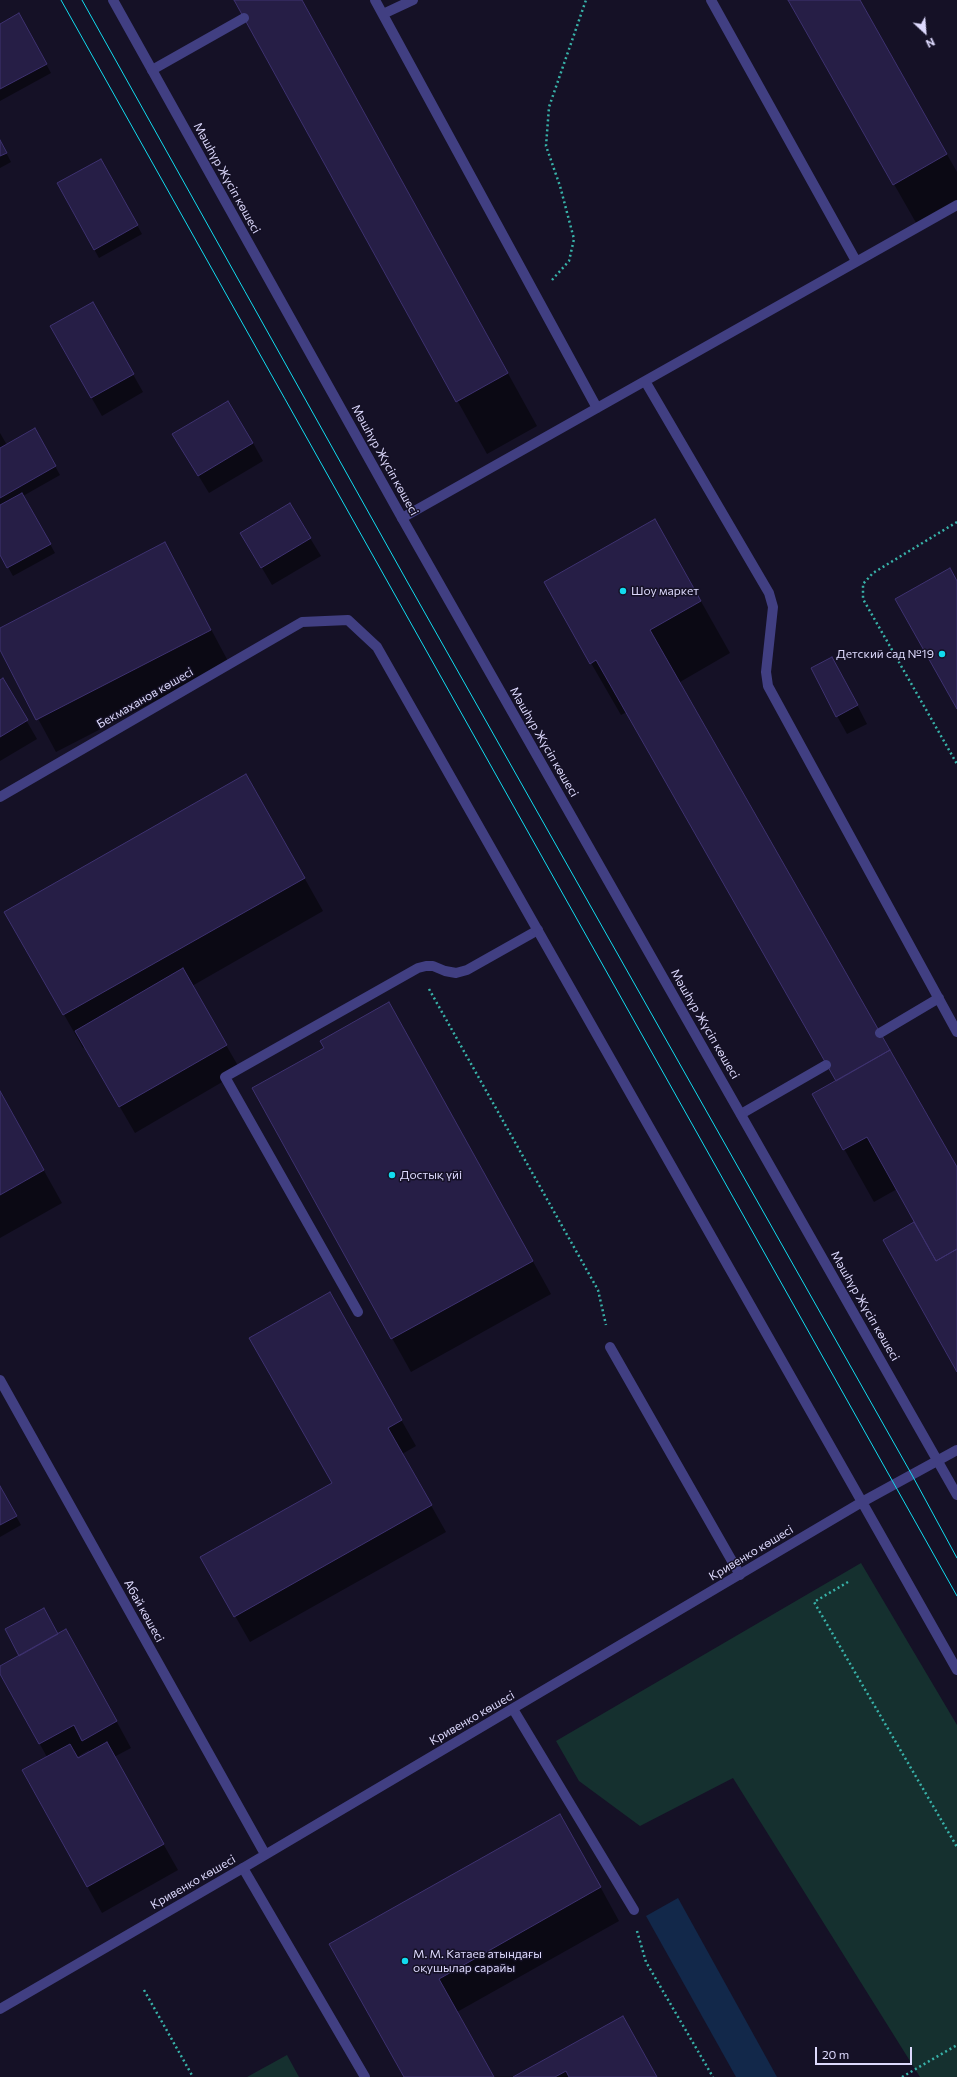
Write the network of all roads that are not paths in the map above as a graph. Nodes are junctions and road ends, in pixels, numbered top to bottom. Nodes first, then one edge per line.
1 (113, 0) edge
2 (375, 0) edge
3 (413, 0) edge
4 (711, 0) edge
5 (383, 14) junction
6 (244, 18) dead end
7 (152, 70) junction
8 (957, 205) edge
9 (856, 261) junction
10 (645, 381) junction
11 (597, 408) junction
12 (402, 518) junction
13 (0, 797) edge
14 (538, 930) junction
15 (939, 998) junction
16 (957, 1032) edge
17 (880, 1033) dead end
18 (826, 1065) dead end
19 (741, 1114) junction
20 (358, 1312) dead end
21 (610, 1347) road end
22 (0, 1380) edge
23 (957, 1450) edge
24 (937, 1460) junction
25 (957, 1495) edge
26 (862, 1502) junction
27 (740, 1575) junction
28 (957, 1670) edge
29 (512, 1709) junction
30 (264, 1854) junction
31 (243, 1868) junction
32 (634, 1910) road end
33 (0, 2009) edge
34 (365, 2077) edge

1 - 7 street, Мәшһүр Жүсіп көшесі
2 - 5 street
3 - 5 street
4 - 9 street
5 - 11 street
6 - 7 street
7 - 12 street, Мәшһүр Жүсіп көшесі
8 - 9 street
9 - 10 street
10 - 11 street
10 - 15 street
11 - 12 street
12 - 19 street, Мәшһүр Жүсіп көшесі
13 - 14 street, Бекмаханов көшесі
14 - 20 street
14 - 26 street
15 - 16 street
15 - 17 street
18 - 19 street
19 - 24 street, Мәшһүр Жүсіп көшесі
21 - 27 street
22 - 30 street, Абай көшесі
23 - 24 street, Кривенко көшесі
24 - 25 street, Мәшһүр Жүсіп көшесі
24 - 26 street, Кривенко көшесі
26 - 27 street, Кривенко көшесі
26 - 28 street
27 - 29 street, Кривенко көшесі
29 - 30 street, Кривенко көшесі
29 - 32 street
30 - 31 street, Кривенко көшесі
31 - 33 street, Кривенко көшесі
31 - 34 street

